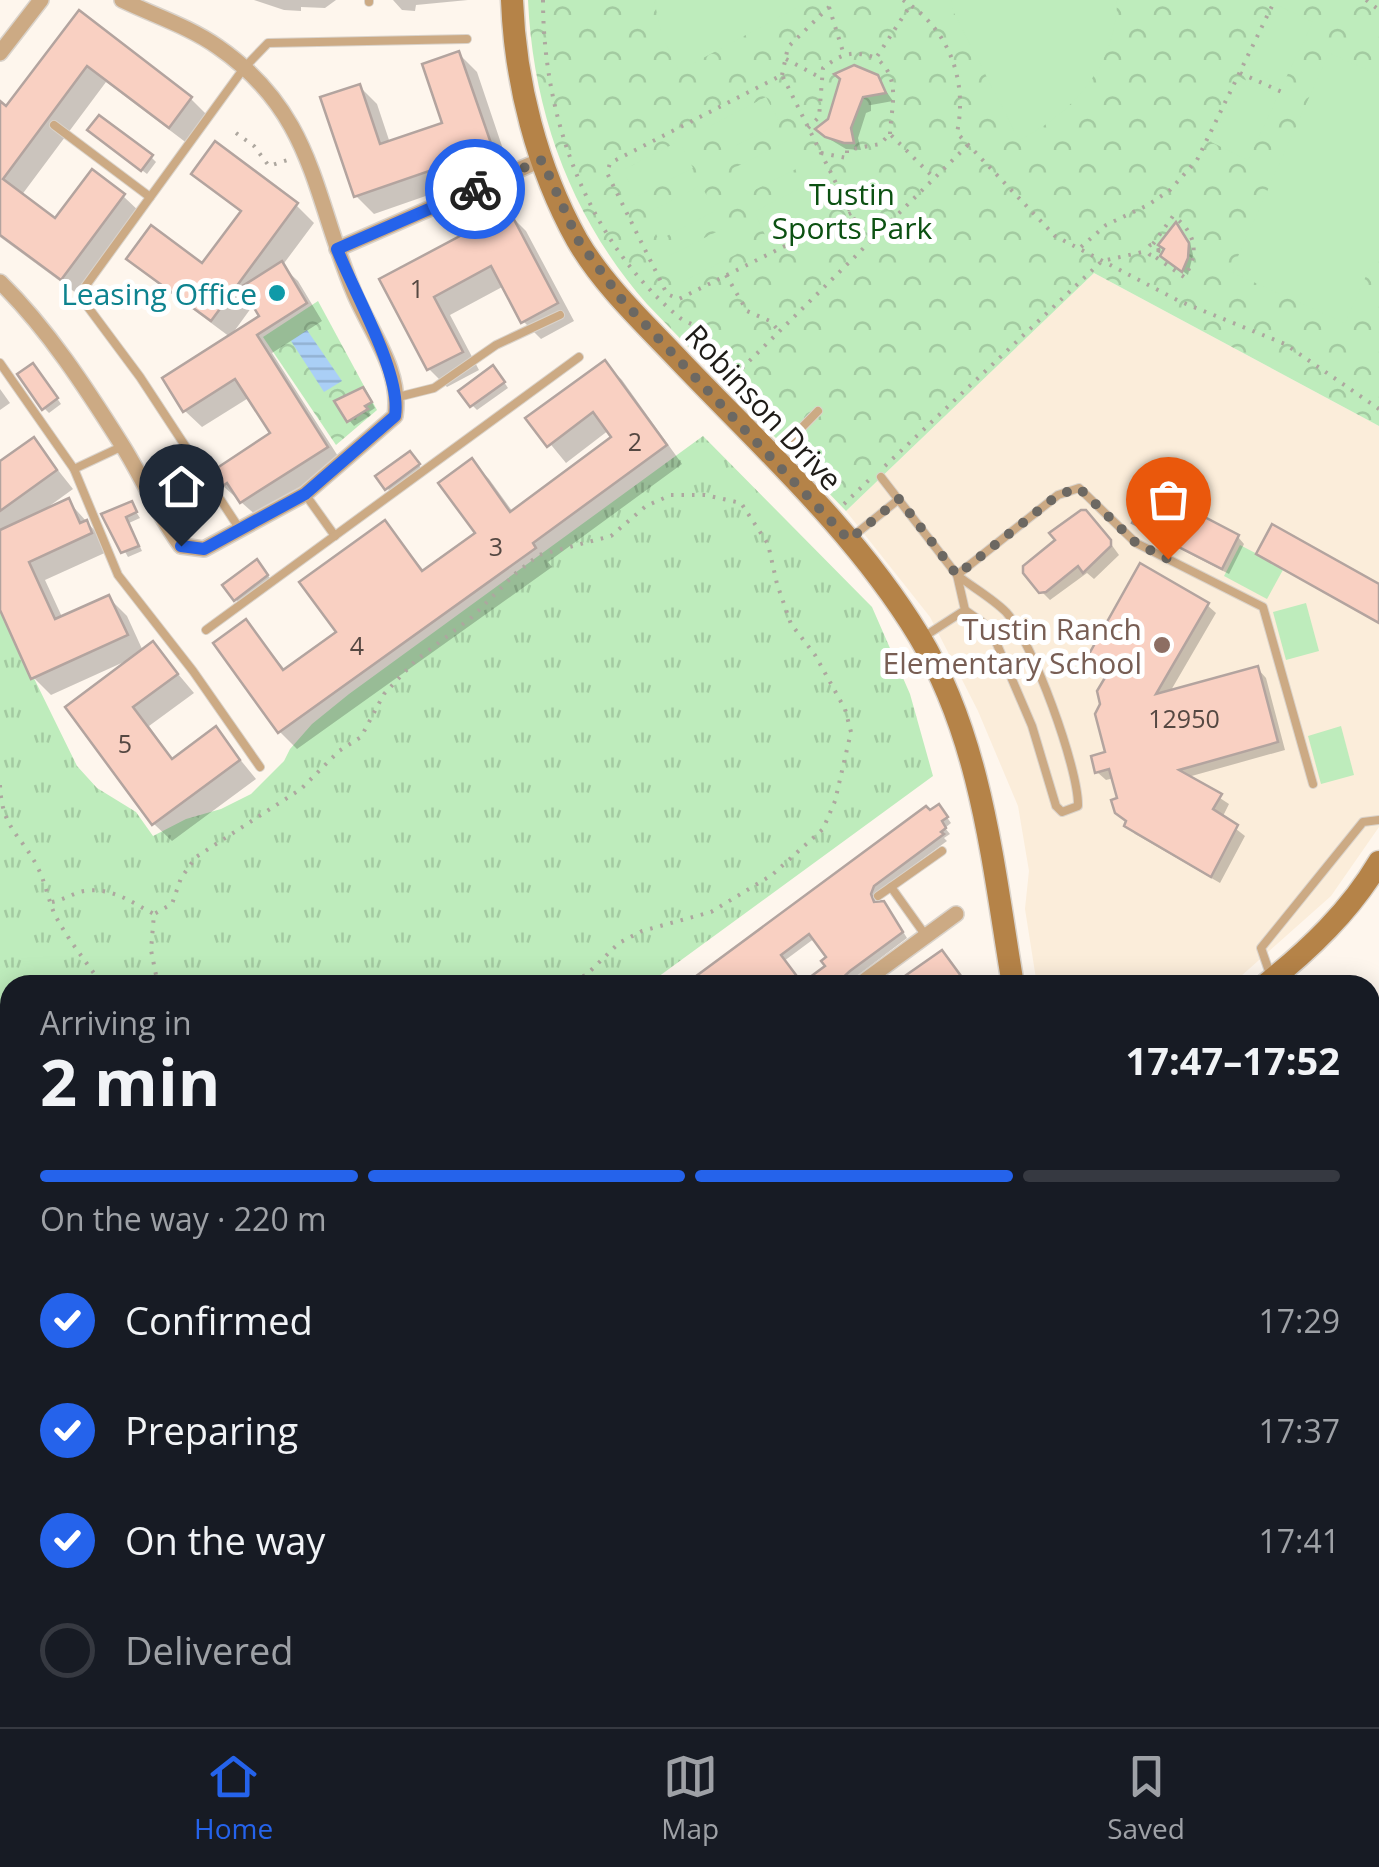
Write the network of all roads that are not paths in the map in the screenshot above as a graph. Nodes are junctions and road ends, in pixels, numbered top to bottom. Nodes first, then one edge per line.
1 (41, 0) edge
2 (122, 0) edge
3 (512, 0) edge
4 (466, 39) dead end
5 (0, 53) edge
6 (244, 68) junction
7 (54, 125) dead end
8 (542, 160) junction
9 (150, 197) junction
10 (337, 249) junction
11 (2, 287) edge
12 (560, 315) dead end
13 (580, 357) dead end
14 (0, 363) edge
15 (398, 397) junction
16 (818, 412) dead end
17 (123, 446) junction
18 (772, 458) junction
19 (74, 469) junction
20 (882, 477) dead end
21 (305, 494) junction
22 (899, 499) junction
23 (242, 531) junction
24 (335, 536) junction
25 (849, 540) junction
26 (957, 575) junction
27 (965, 610) junction
28 (206, 630) dead end
29 (921, 638) junction
30 (260, 767) dead end
31 (1313, 784) dead end
32 (1379, 820) edge
33 (942, 851) dead end
34 (1379, 862) edge
35 (891, 887) junction
36 (878, 896) dead end
37 (956, 914) dead end
38 (926, 936) junction
39 (873, 975) edge
40 (1011, 975) edge
41 (1268, 975) edge
42 (1278, 975) edge

1 - 5 street
2 - 6 street
3 - 8 street, Robinson Drive
4 - 6 lane
6 - 9 lane
6 - 10 street
7 - 9 lane
8 - 10 street
8 - 18 street, Robinson Drive
9 - 23 lane
10 - 15 street
11 - 17 street
12 - 15 lane
13 - 24 lane
14 - 19 lane
15 - 21 street
16 - 18 lane
17 - 19 lane
17 - 23 street
18 - 25 street, Robinson Drive
19 - 30 lane
20 - 22 lane
21 - 23 street
21 - 24 lane
22 - 25 lane
22 - 26 lane
24 - 28 lane
25 - 29 street, Robinson Drive
26 - 27 lane
26 - 27 lane
26 - 31 lane
27 - 29 lane
29 - 40 street, Robinson Drive
32 - 41 lane
33 - 35 lane
34 - 42 street
35 - 36 lane
35 - 38 lane
37 - 38 street
38 - 39 street

